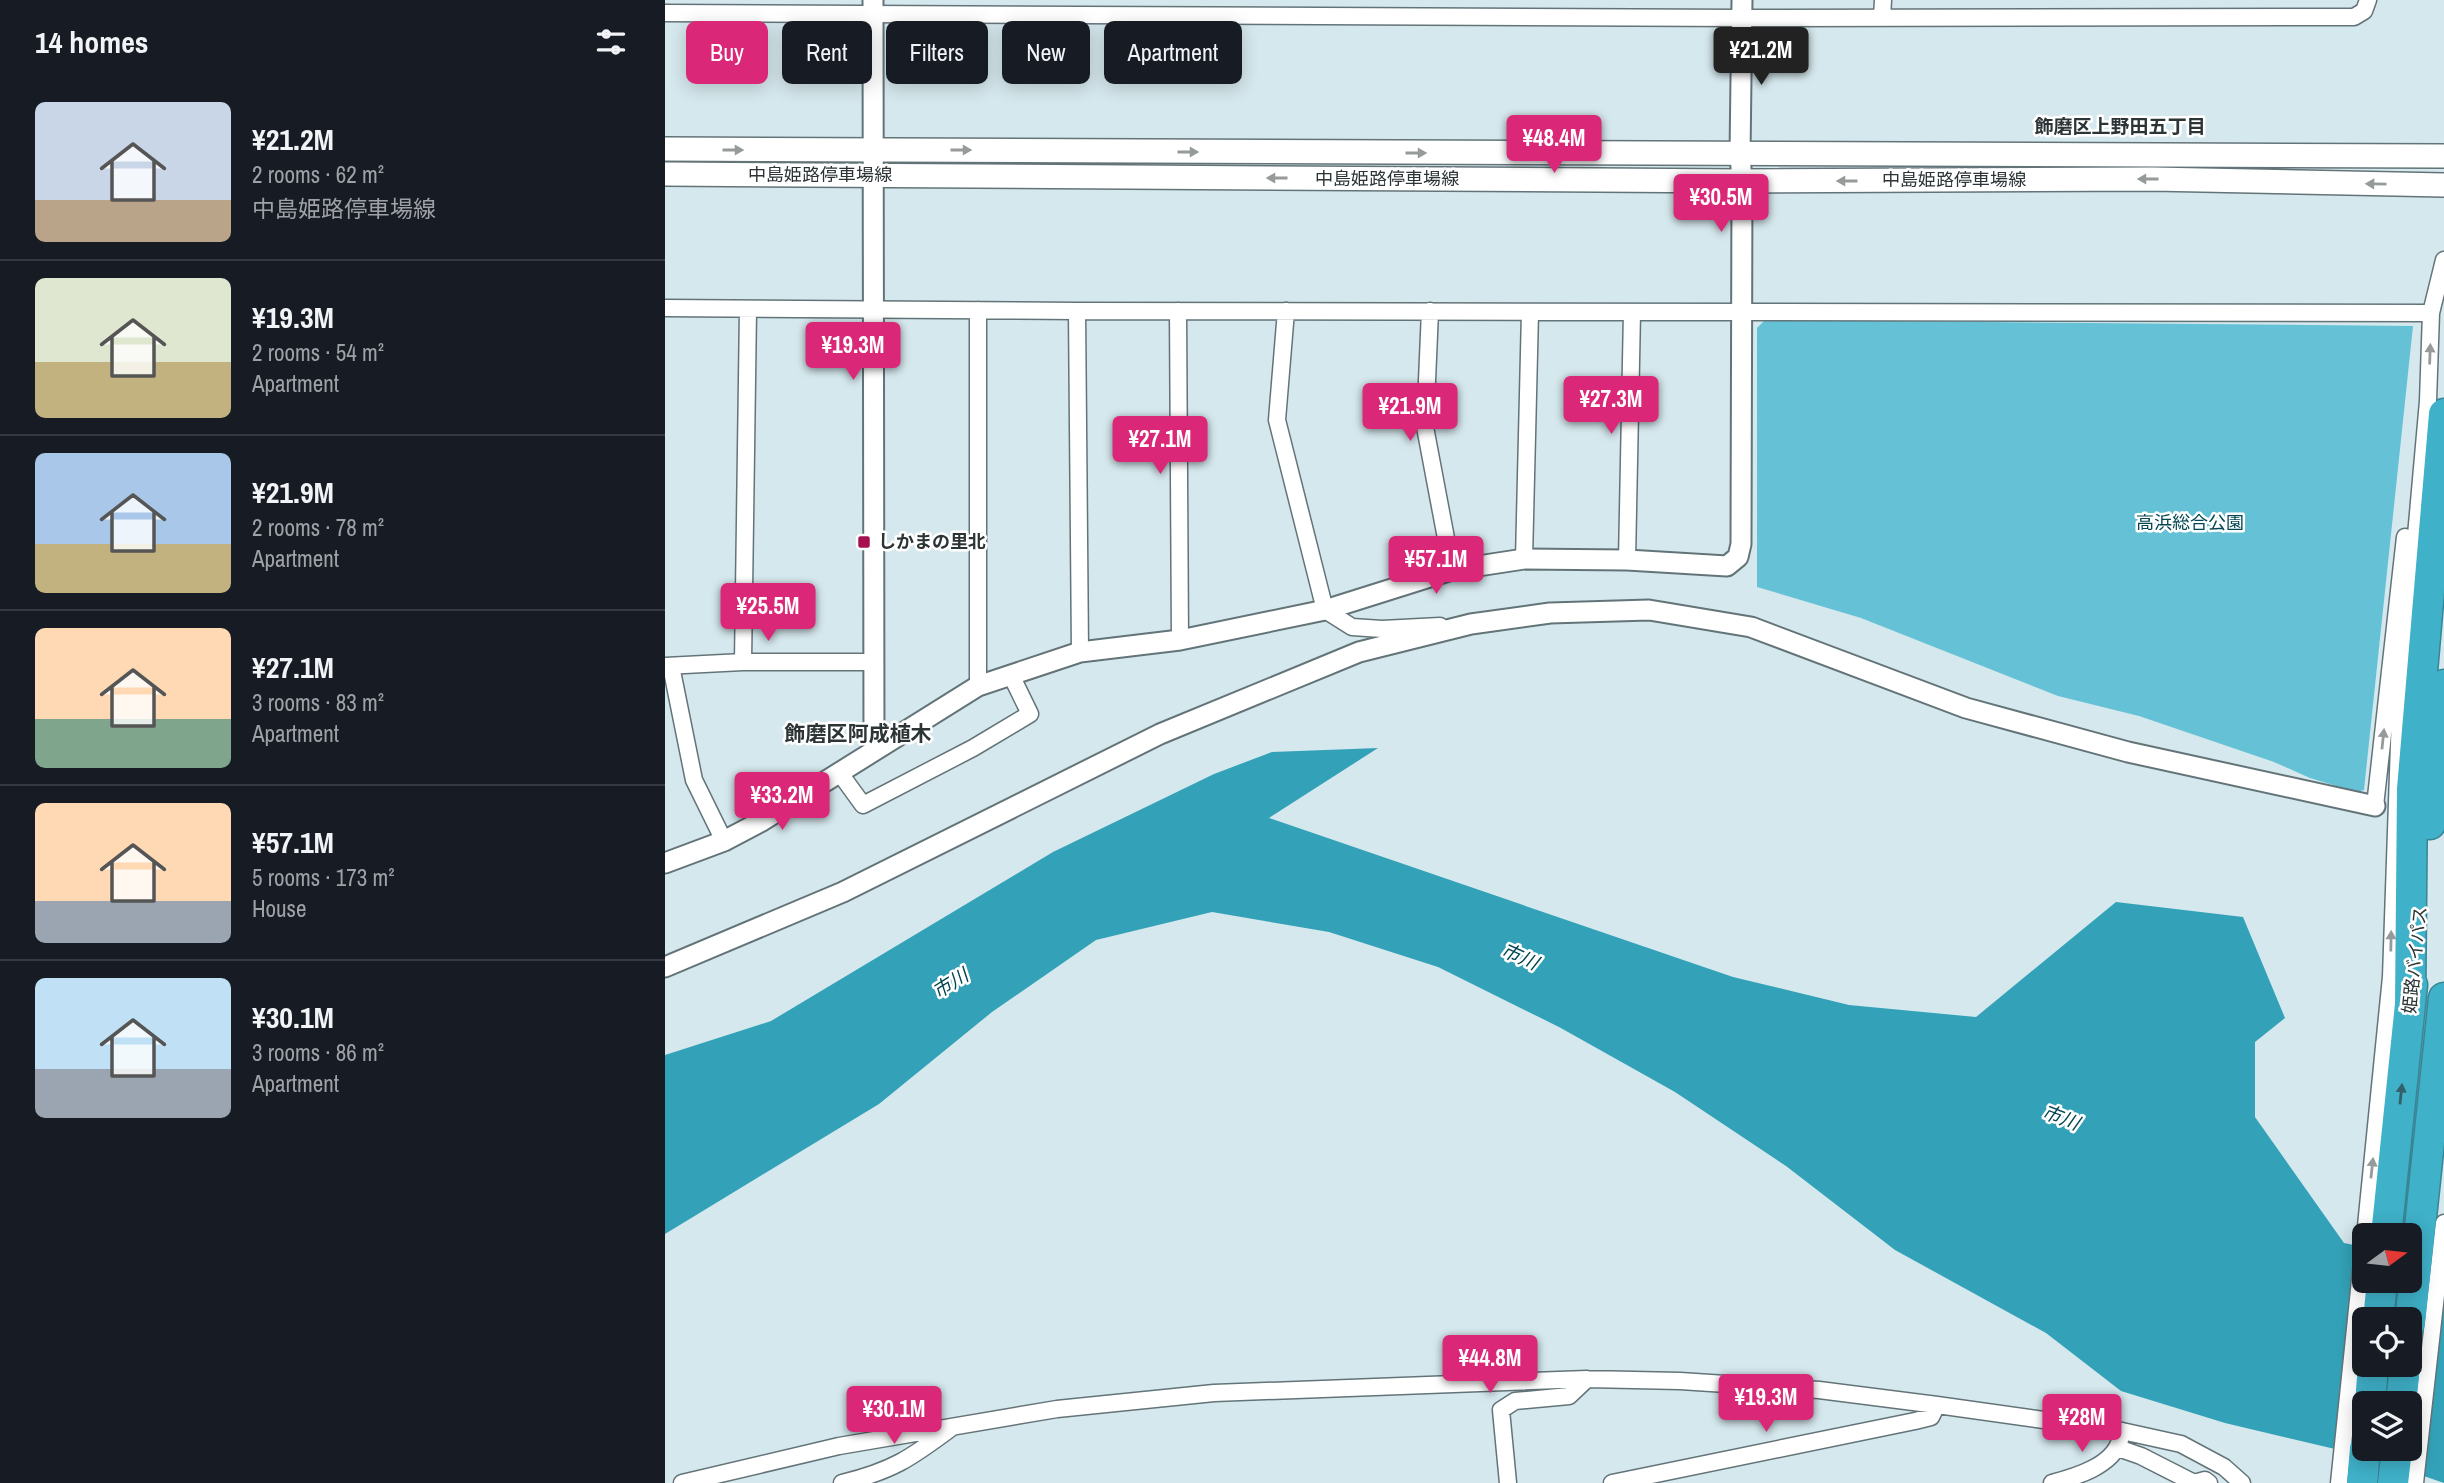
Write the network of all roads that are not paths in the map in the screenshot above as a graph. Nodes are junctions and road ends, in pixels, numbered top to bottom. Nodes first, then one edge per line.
1 (1619, 0) edge
2 (1883, 0) edge
3 (2368, 0) edge
4 (760, 6) edge
5 (873, 6) edge
6 (1011, 7) edge
7 (1138, 7) edge
8 (1254, 8) edge
9 (1393, 8) edge
10 (1497, 8) edge
11 (2153, 8) edge
12 (1742, 9) edge
13 (665, 13) edge
14 (1620, 17) junction
15 (1882, 18) junction
16 (665, 149) edge
17 (874, 150) junction
18 (1739, 155) junction
19 (2444, 156) edge
20 (665, 174) edge
21 (874, 176) junction
22 (1742, 181) junction
23 (2444, 185) edge
24 (2444, 260) edge
25 (665, 308) edge
26 (748, 309) junction
27 (874, 309) junction
28 (978, 310) junction
29 (1077, 311) junction
30 (1286, 311) junction
31 (1178, 312) junction
32 (1430, 312) junction
33 (1530, 312) junction
34 (1632, 312) junction
35 (1741, 313) junction
36 (2431, 313) junction
37 (2436, 408) edge
38 (1524, 559) junction
39 (1627, 560) junction
40 (1452, 570) junction
41 (1325, 610) junction
42 (2427, 613) junction
43 (1471, 624) junction
44 (1180, 640) junction
45 (1080, 652) junction
46 (743, 662) junction
47 (872, 662) junction
48 (668, 666) edge
49 (1011, 675) junction
50 (2444, 685) edge
51 (978, 687) junction
52 (2400, 715) junction
53 (873, 750) junction
54 (839, 772) junction
55 (2375, 806) joint
56 (724, 841) junction
57 (665, 863) edge
58 (2409, 874) junction
59 (665, 967) edge
60 (2444, 998) edge
61 (2444, 1061) edge
62 (2427, 1159) junction
63 (2366, 1223) edge
64 (2387, 1223) edge
65 (2444, 1223) edge
66 (2361, 1293) edge
67 (2412, 1307) edge
68 (1587, 1379) junction
69 (1937, 1405) junction
70 (953, 1427) junction
71 (2122, 1431) junction
72 (2118, 1448) junction
73 (2360, 1461) edge
74 (2396, 1461) edge
75 (2351, 1481) edge
76 (682, 1483) edge
77 (842, 1483) edge
78 (1508, 1483) edge
79 (1612, 1483) edge
80 (2053, 1483) edge
81 (2209, 1483) edge
82 (2242, 1483) edge
83 (2393, 1483) edge
84 (2415, 1483) edge

1 - 14 street
2 - 15 street
3 - 11 street
4 - 5 street
4 - 13 street
5 - 6 street
5 - 17 street
6 - 7 street
7 - 8 street
8 - 9 street
9 - 10 street
10 - 14 street
11 - 15 street
12 - 14 street
12 - 15 street
12 - 18 street
16 -> 17 main road, 中島姫路停車場線
17 -> 18 main road, 中島姫路停車場線
17 - 21 street
18 - 19 main road, 中島姫路停車場線
18 - 22 street
20 - 21 main road, 中島姫路停車場線
22 -> 21 main road, 中島姫路停車場線
21 - 27 street
23 -> 22 main road, 中島姫路停車場線
22 - 35 street
24 - 36 street
25 - 26 street
26 - 27 street
26 - 46 street
27 - 28 street
27 - 47 street
28 - 29 street
28 - 51 street
29 - 31 street
29 - 45 street
30 - 31 street
30 - 32 street
30 - 41 street
31 - 44 street
32 - 33 street
32 - 40 street
33 - 34 street
33 - 38 street
34 - 35 street
34 - 39 street
35 - 36 street
35 - 39 street
37 -> 36 street
37 - 42 highway
37 - 52 street
55 -> 37 street
38 - 39 street
38 - 40 street
40 - 41 street
41 - 43 street
41 - 44 street
42 - 52 highway
42 - 58 highway
43 - 55 street
43 - 59 street
44 - 45 street
45 - 49 street
46 - 47 street
46 - 48 street
47 - 53 street
48 - 56 street
49 - 51 street
49 - 54 street
50 - 58 highway
51 - 53 street
52 - 58 street
53 - 54 street
54 - 56 street
56 - 57 street
63 -> 58 street
64 -> 58 highway, 姫路バイパス
60 - 62 highway, 姫路バイパス
61 - 62 highway
62 - 67 highway, 姫路バイパス
65 - 84 street
66 - 75 street
68 - 69 street
68 - 70 street
68 - 78 street
69 - 71 street
69 - 79 street
70 - 76 street
70 - 77 street
71 - 72 street
71 - 82 street
72 - 80 street
72 - 81 street
73 - 75 highway
74 - 83 highway

